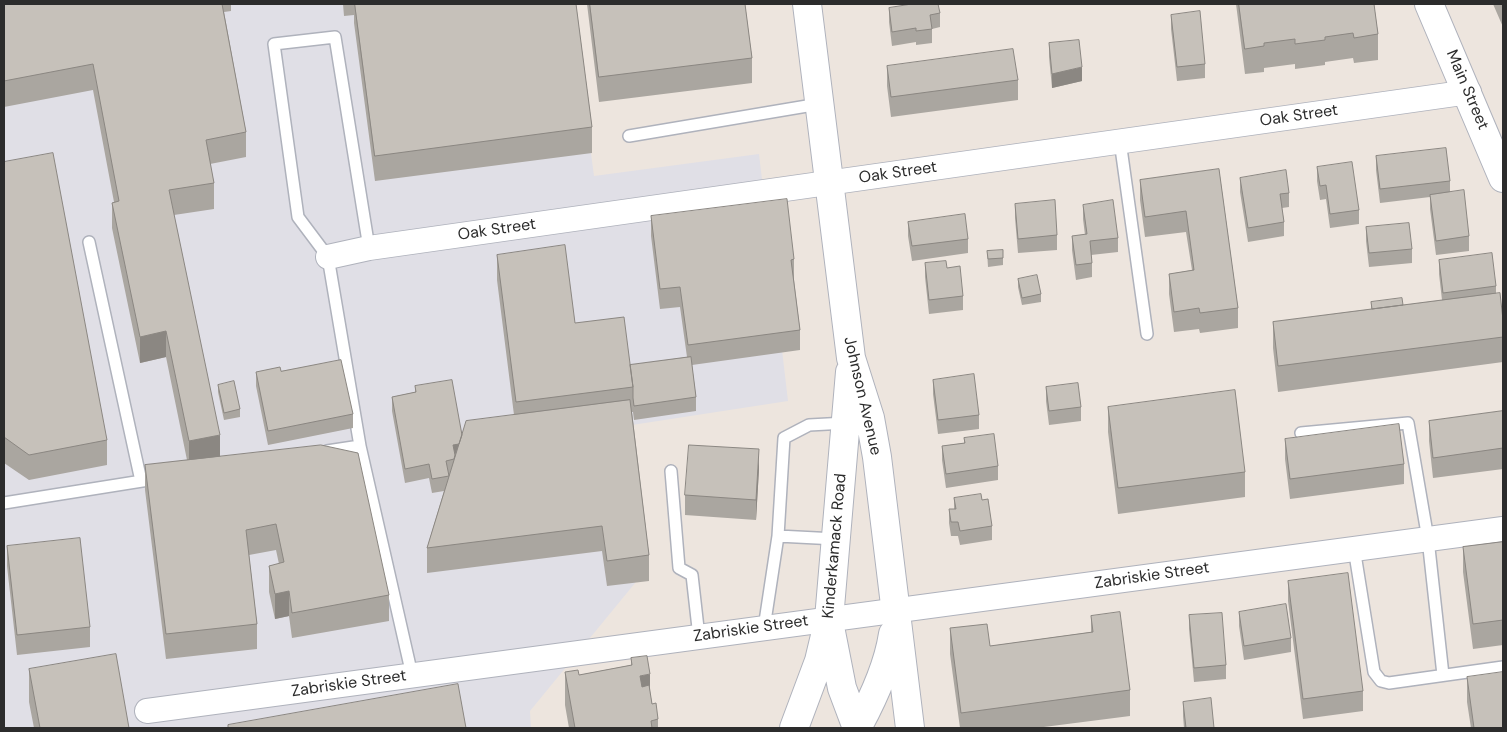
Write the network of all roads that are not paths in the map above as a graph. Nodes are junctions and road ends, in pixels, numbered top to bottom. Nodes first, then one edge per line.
1 (806, 4) edge
2 (1429, 4) edge
3 (1469, 92) junction
4 (819, 104) junction
5 (630, 136) dead end
6 (1120, 141) junction
7 (1497, 145) edge
8 (1503, 178) edge
9 (829, 182) junction
10 (88, 242) dead end
11 (369, 248) junction
12 (328, 257) junction
13 (1146, 334) dead end
14 (851, 358) junction
15 (846, 423) junction
16 (1301, 433) dead end
17 (360, 446) junction
18 (312, 454) edge
19 (671, 470) dead end
20 (169, 477) edge
21 (141, 481) junction
22 (4, 503) edge
23 (1503, 528) edge
24 (778, 536) junction
25 (836, 539) junction
26 (1428, 539) junction
27 (1354, 548) junction
28 (896, 610) junction
29 (830, 618) junction
30 (764, 628) junction
31 (699, 637) junction
32 (1503, 667) edge
33 (412, 675) junction
34 (1443, 675) junction
35 (146, 711) dead end
36 (794, 728) edge
37 (857, 728) edge
38 (910, 728) edge

1 - 4 main road, Johnson Avenue
2 - 3 main road, Main Street
3 - 6 street, Oak Street
3 - 7 main road, Main Street
4 - 5 lane
4 - 9 main road, Johnson Avenue
6 - 9 street, Oak Street
6 - 13 lane
7 - 8 main road, Main Street
9 - 11 street, Oak Street
9 - 14 main road, Johnson Avenue
10 - 21 lane
11 - 12 street, Oak Street
11 - 12 lane
12 - 17 lane
14 - 15 main road, Kinderkamack Road
14 - 28 main road, Johnson Avenue
15 - 24 lane
15 - 25 main road, Kinderkamack Road
16 - 26 lane
17 - 18 lane
17 - 33 lane
19 - 31 lane
20 - 21 lane
21 - 22 lane
23 - 26 street, Zabriskie Street
24 - 25 lane
24 - 30 lane
25 - 29 main road, Kinderkamack Road
26 - 27 street, Zabriskie Street
26 - 34 lane
27 - 28 street, Zabriskie Street
27 - 34 lane
28 - 29 street, Zabriskie Street
28 - 37 main road
28 - 38 main road, Johnson Avenue
29 - 30 street, Zabriskie Street
29 - 36 main road, Kinderkamack Road
29 - 37 main road
30 - 31 street, Zabriskie Street
31 - 33 street, Zabriskie Street
32 - 34 lane
33 - 35 street, Zabriskie Street

